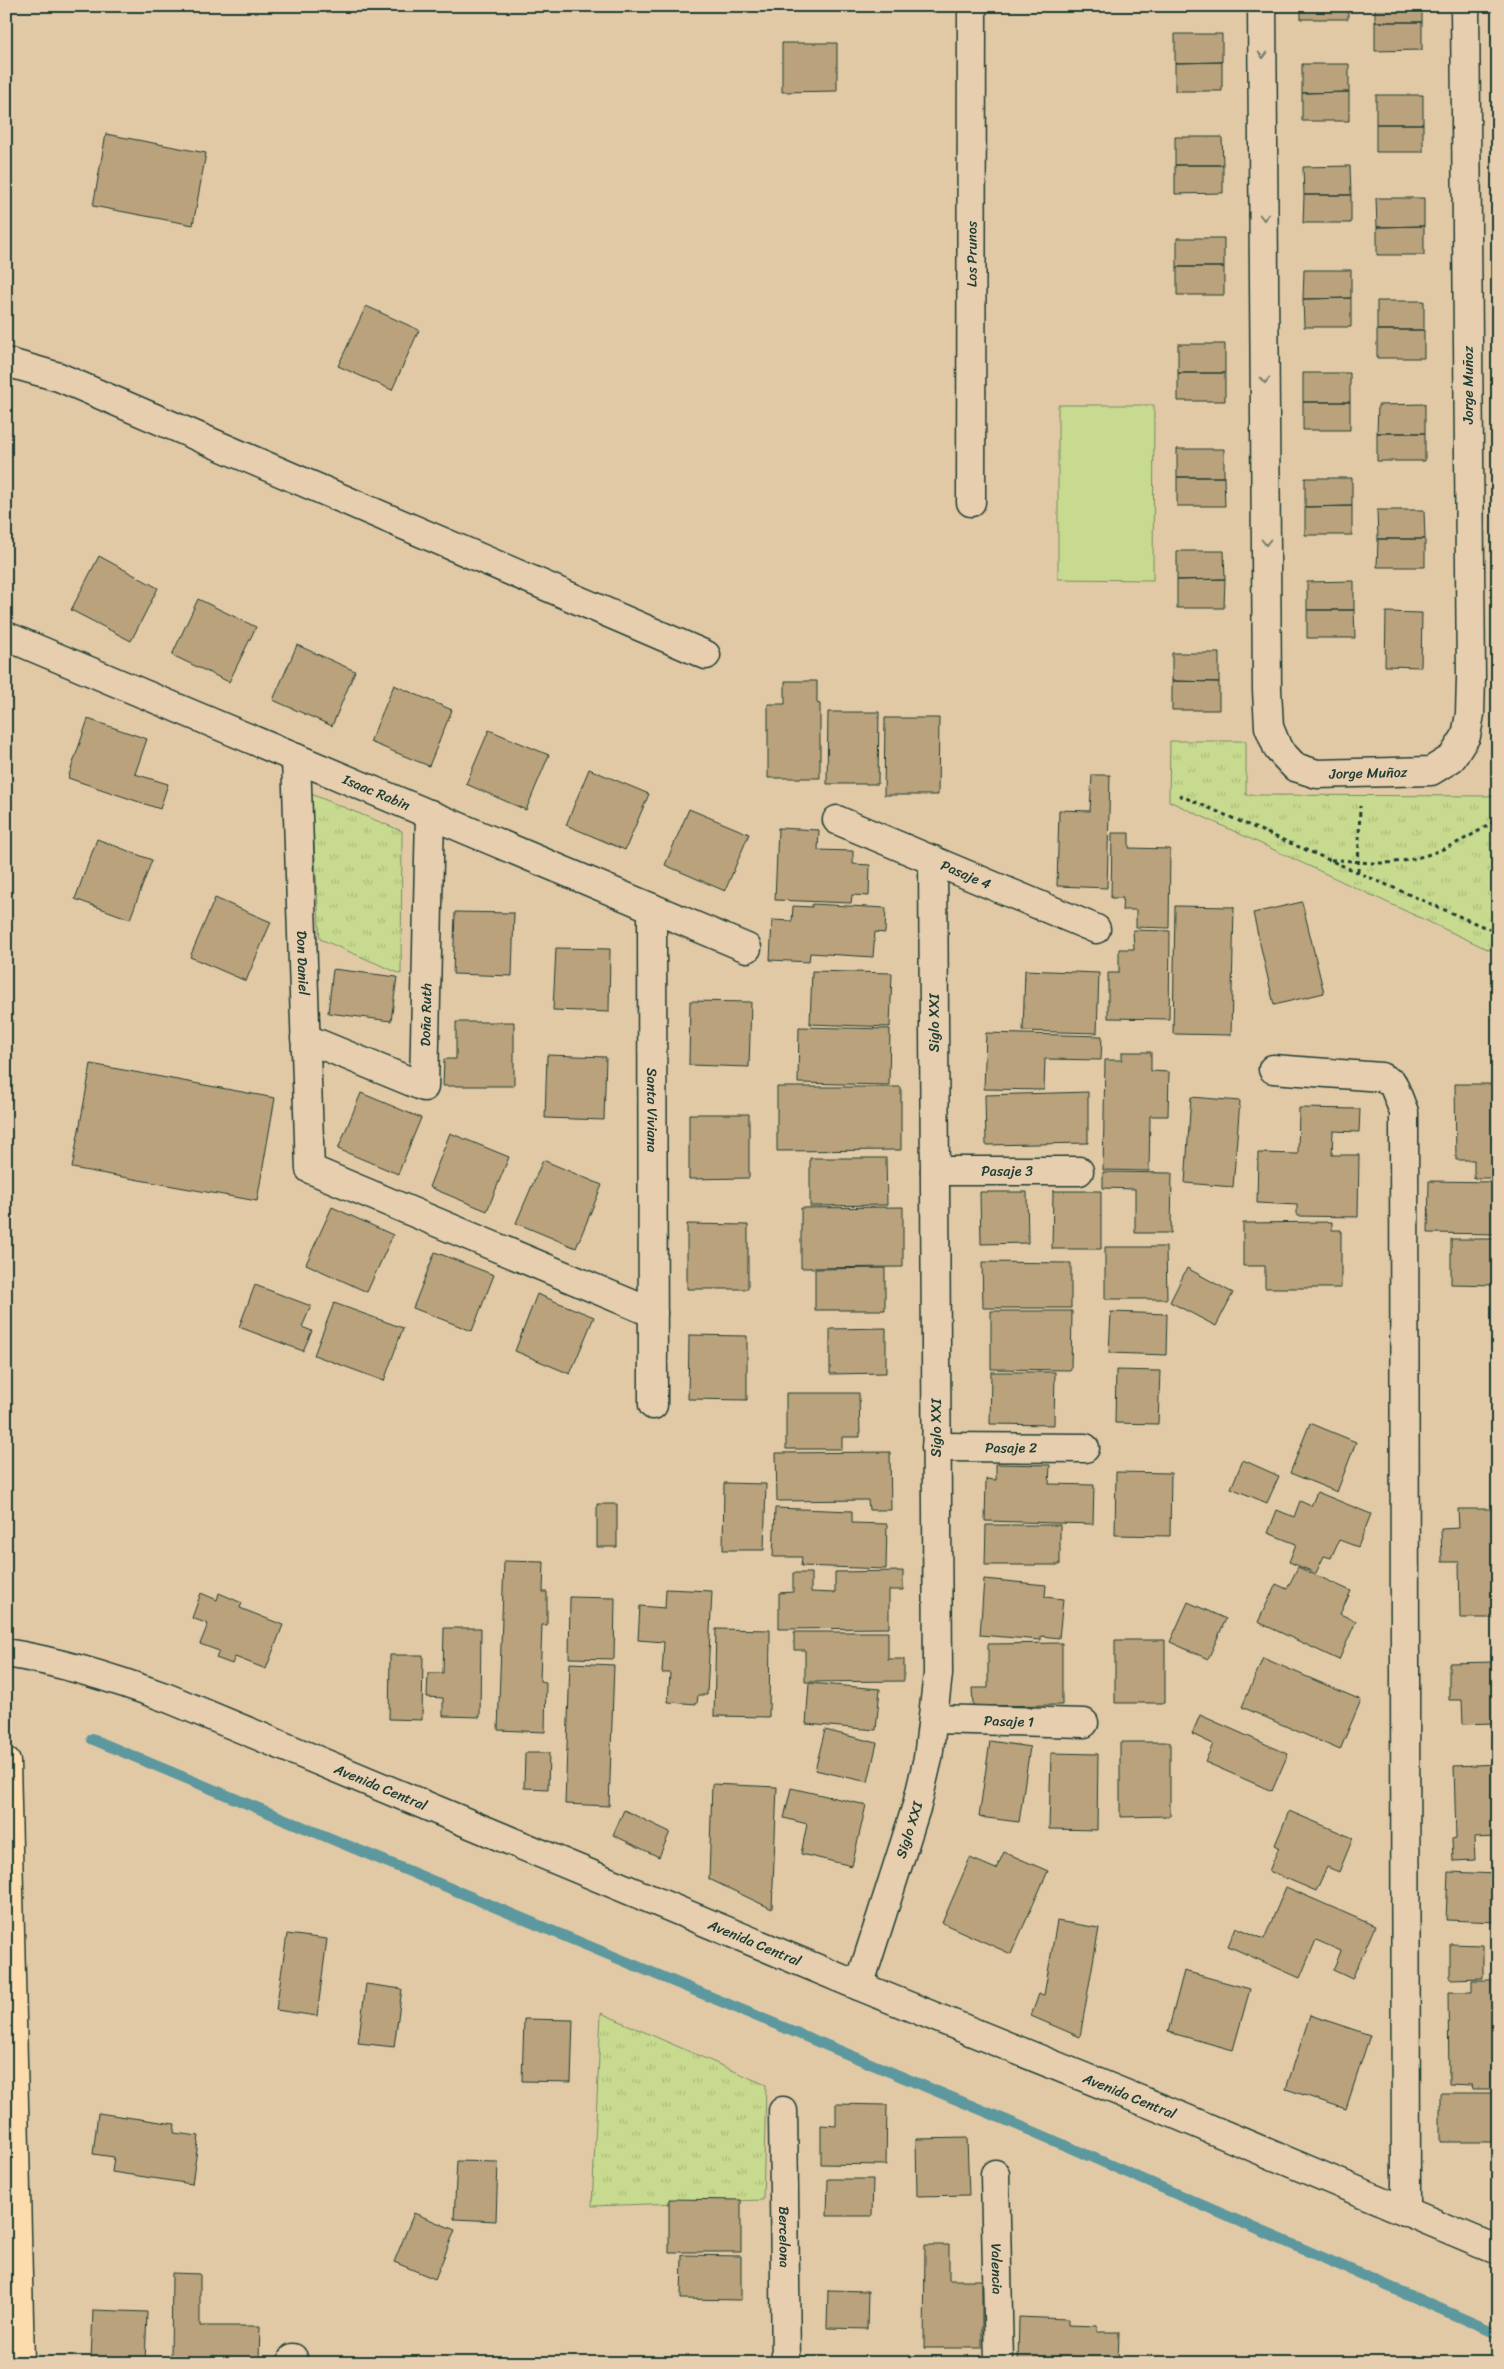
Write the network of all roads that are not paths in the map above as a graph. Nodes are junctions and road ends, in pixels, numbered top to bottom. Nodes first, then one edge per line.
1 (972, 6) edge
2 (1262, 6) edge
3 (1465, 6) edge
4 (6, 362) edge
5 (971, 502) dead end
6 (6, 636) edge
7 (706, 656) dead end
8 (296, 758) junction
9 (430, 814) junction
10 (837, 820) dead end
11 (933, 860) junction
12 (652, 908) junction
13 (1096, 929) dead end
14 (747, 948) dead end
15 (305, 1038) junction
16 (1273, 1068) dead end
17 (935, 1170) junction
18 (1079, 1171) dead end
19 (653, 1313) junction
20 (653, 1405) dead end
21 (936, 1446) junction
22 (1085, 1448) dead end
23 (6, 1653) edge
24 (934, 1719) junction
25 (1084, 1723) dead end
26 (6, 1762) edge
27 (6, 1773) edge
28 (859, 1986) junction
29 (783, 2111) dead end
30 (995, 2174) dead end
31 (1406, 2211) junction
32 (1498, 2250) edge
33 (13, 2302) edge
34 (20, 2363) edge
35 (786, 2363) edge
36 (999, 2363) edge

1 - 5 street, Los Prunos
2 -> 3 street, Jorge Muñoz
4 - 7 street
6 - 8 street, Isaac Rabin
8 - 9 street, Isaac Rabin
8 - 15 street, Don Daniel
9 - 12 street, Isaac Rabin
9 - 15 street, Doña Ruth
10 - 11 street, Pasaje 4
11 - 13 street, Pasaje 4
11 - 17 street, Siglo XXI
12 - 14 street, Isaac Rabin
12 - 19 street, Santa Viviana
15 - 19 street, Don Daniel
16 - 31 street
17 - 18 street, Pasaje 3
17 - 21 street, Siglo XXI
19 - 20 street, Santa Viviana
21 - 22 street, Pasaje 2
21 - 24 street, Siglo XXI
23 - 28 street, Avenida Central
24 - 25 street, Pasaje 1
24 - 28 street, Siglo XXI
26 - 27 main road
27 - 33 main road
28 - 31 street, Avenida Central
29 - 35 street, Bercelona
30 - 36 street, Valencia
31 - 32 street, Avenida Central
33 - 34 main road

